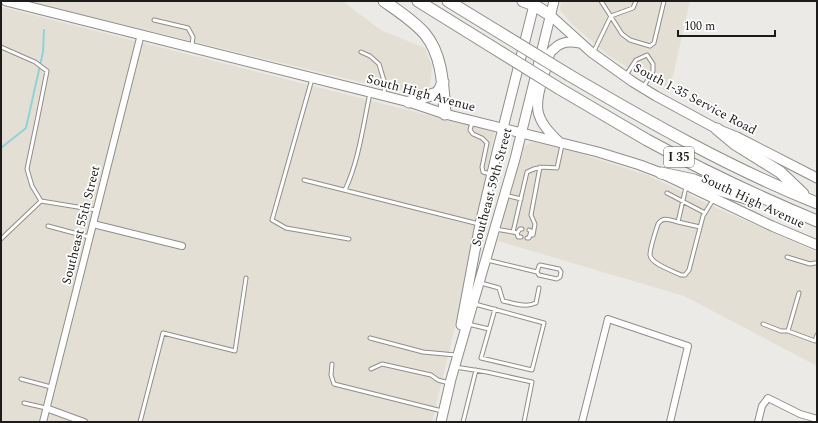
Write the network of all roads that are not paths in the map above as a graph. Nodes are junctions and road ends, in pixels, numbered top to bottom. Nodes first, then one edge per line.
1 (6, 1) edge
2 (384, 1) edge
3 (418, 1) edge
4 (448, 1) edge
5 (554, 1) edge
6 (601, 1) edge
7 (636, 1) edge
8 (664, 1) edge
9 (531, 2) edge
10 (550, 15) junction
11 (611, 16) junction
12 (154, 20) dead end
13 (141, 34) junction
14 (580, 43) junction
15 (650, 46) junction
16 (1, 47) edge
17 (191, 47) junction
18 (361, 52) dead end
19 (593, 54) junction
20 (647, 55) junction
21 (625, 77) junction
22 (313, 78) junction
23 (442, 82) junction
24 (643, 88) junction
25 (370, 92) junction
26 (384, 96) junction
27 (409, 102) junction
28 (445, 114) junction
29 (473, 121) junction
30 (502, 128) junction
31 (718, 129) junction
32 (521, 132) junction
33 (561, 143) junction
34 (540, 167) junction
35 (661, 173) junction
36 (491, 175) junction
37 (817, 178) edge
38 (304, 180) dead end
39 (686, 185) junction
40 (345, 190) junction
41 (667, 193) dead end
42 (504, 194) junction
43 (522, 198) junction
44 (714, 198) junction
45 (41, 201) junction
46 (683, 201) junction
47 (813, 201) edge
48 (96, 210) junction
49 (705, 213) junction
50 (802, 215) junction
51 (817, 221) edge
52 (678, 222) junction
53 (93, 224) junction
54 (480, 224) junction
55 (48, 226) dead end
56 (700, 227) junction
57 (495, 228) junction
58 (522, 230) dead end
59 (513, 232) junction
60 (517, 233) junction
61 (89, 236) junction
62 (520, 237) dead end
63 (528, 238) dead end
64 (1, 239) edge
65 (349, 239) dead end
66 (817, 245) edge
67 (182, 246) dead end
68 (787, 257) dead end
69 (486, 260) junction
70 (817, 263) edge
71 (537, 272) junction
72 (246, 278) dead end
73 (479, 283) junction
74 (539, 288) dead end
75 (799, 293) dead end
76 (473, 304) junction
77 (495, 309) junction
78 (467, 324) junction
79 (763, 324) dead end
80 (489, 328) junction
81 (788, 331) junction
82 (817, 335) edge
83 (370, 338) dead end
84 (456, 355) junction
85 (332, 364) dead end
86 (455, 367) junction
87 (372, 369) dead end
88 (476, 370) junction
89 (21, 379) dead end
90 (451, 381) junction
91 (51, 386) junction
92 (24, 403) dead end
93 (46, 408) junction
94 (444, 411) junction
95 (817, 419) edge
96 (43, 422) edge
97 (84, 422) edge
98 (140, 422) edge
99 (441, 422) edge
100 (463, 422) edge
101 (524, 422) edge
102 (582, 422) edge
103 (670, 422) edge
104 (758, 422) edge

1 - 13 main road, South High Avenue
2 - 23 highway
3 - 50 highway, I 35, bridge
4 - 47 highway, I 35, bridge
5 - 10 main road, Southeast 59th Street
6 - 11 lane
7 - 11 lane
8 - 15 lane
9 - 10 highway
9 - 30 main road, Southeast 59th Street
10 - 14 main road, South I-35 Service Road
10 - 32 main road, Southeast 59th Street
11 - 15 lane
11 - 19 lane
12 - 17 lane
13 - 17 main road, South High Avenue
13 - 48 street, Southeast 55th Street
14 - 19 main road, South I-35 Service Road
14 - 33 main road
15 - 20 lane
16 - 45 lane
17 - 22 main road, South High Avenue
18 - 26 lane
19 - 21 main road, South I-35 Service Road
20 - 21 lane
20 - 24 lane
21 - 24 main road, South I-35 Service Road
22 - 25 main road, South High Avenue
22 - 65 lane
23 - 27 highway
23 - 28 highway
24 - 31 main road, South I-35 Service Road
25 - 26 main road, South High Avenue
25 - 40 lane
26 - 27 main road, South High Avenue
27 - 28 main road, South High Avenue
28 - 29 main road, South High Avenue
29 - 30 main road, South High Avenue
29 - 36 lane
30 - 32 main road, South High Avenue
30 - 36 main road, Southeast 59th Street
31 - 37 main road, South I-35 Service Road
31 - 47 highway
32 - 33 main road, South High Avenue
32 - 42 main road, Southeast 59th Street
33 - 34 lane
33 - 35 main road, South High Avenue
34 - 43 lane
34 - 63 lane
35 - 39 main road, South High Avenue
35 - 50 highway
36 - 54 main road, Southeast 59th Street
38 - 40 lane
39 - 44 main road, South High Avenue
39 - 46 lane
40 - 54 lane
41 - 46 lane
42 - 43 lane
42 - 57 main road, Southeast 59th Street
43 - 59 lane
44 - 49 lane
44 - 66 main road, South High Avenue
45 - 48 lane
45 - 64 lane
46 - 49 lane
46 - 52 lane
48 - 53 street, Southeast 55th Street
49 - 56 lane
50 - 51 highway, I 35
52 - 56 lane
52 - 56 lane
53 - 61 street, Southeast 55th Street
53 - 67 street
54 - 84 main road, Southeast 59th Street
55 - 61 lane
57 - 59 lane
57 - 69 main road, Southeast 59th Street
58 - 60 lane
59 - 60 lane
60 - 62 lane
61 - 91 street, Southeast 55th Street
68 - 70 lane
69 - 71 lane
69 - 73 main road, Southeast 59th Street
71 - 71 lane
72 - 98 lane
73 - 74 lane
73 - 76 main road, Southeast 59th Street
75 - 81 lane
76 - 77 lane
76 - 78 main road, Southeast 59th Street
77 - 80 lane
77 - 80 lane
78 - 80 lane
78 - 86 main road, Southeast 59th Street
79 - 81 lane
81 - 82 lane
83 - 84 lane
84 - 90 main road, Southeast 59th Street
85 - 94 lane
86 - 88 lane
86 - 90 main road, Southeast 59th Street
87 - 90 lane
88 - 100 lane
88 - 101 lane
89 - 91 lane
90 - 94 main road, Southeast 59th Street
91 - 93 street, Southeast 55th Street
92 - 93 lane
93 - 96 street, Southeast 55th Street
93 - 97 street
94 - 99 main road, Southeast 59th Street
95 - 104 street
102 - 103 street

